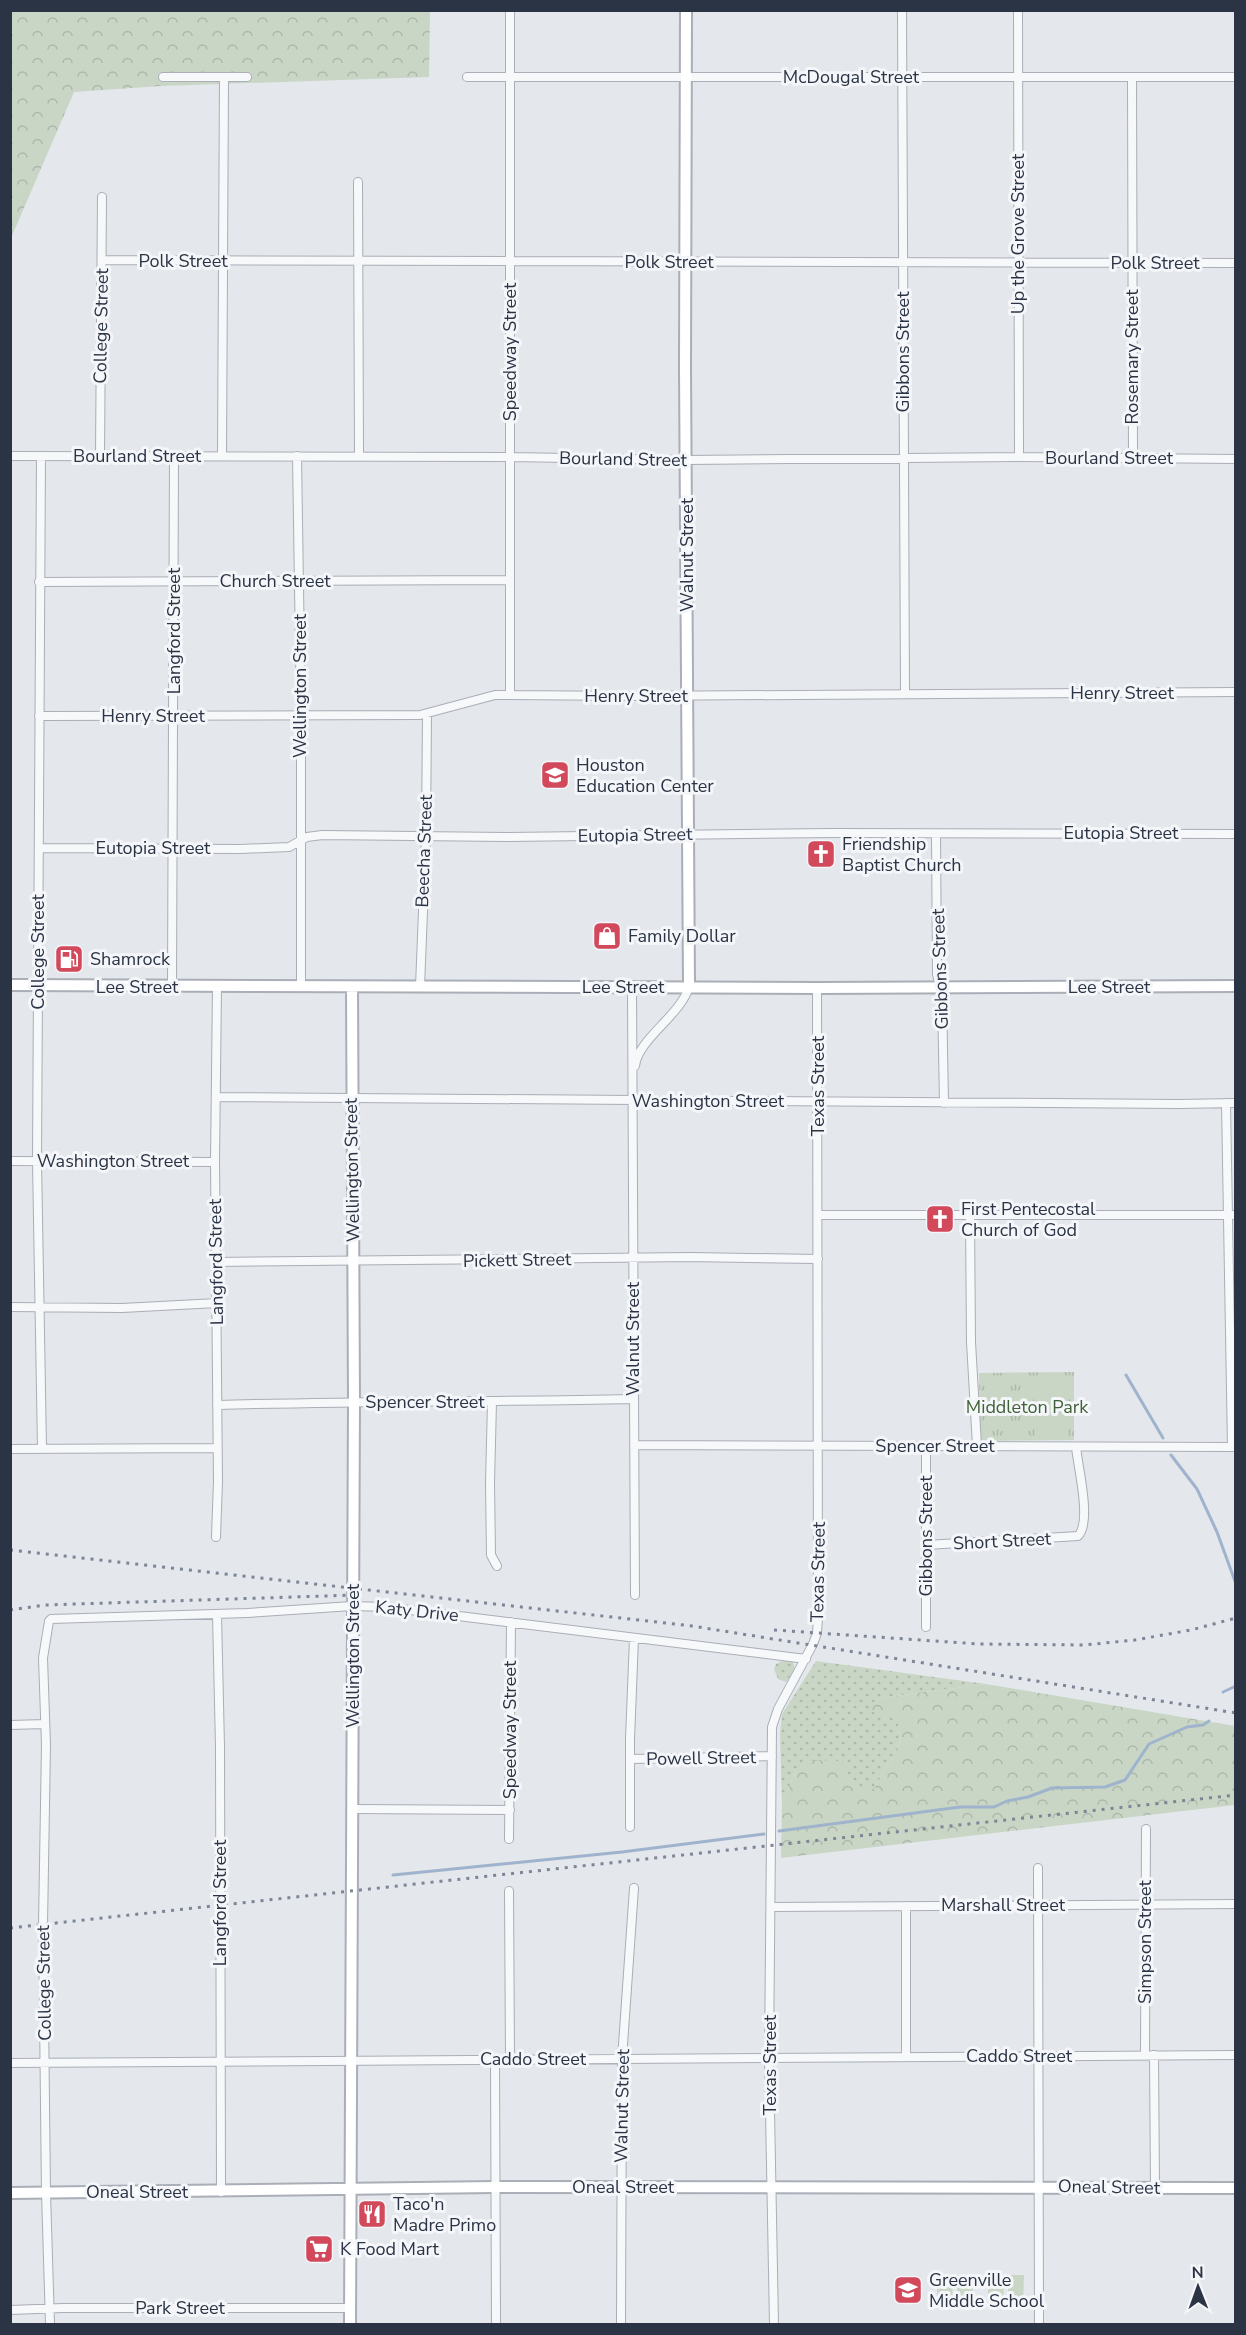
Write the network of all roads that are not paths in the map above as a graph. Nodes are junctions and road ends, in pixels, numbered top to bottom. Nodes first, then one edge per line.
1 (510, 10) edge
2 (686, 10) edge
3 (902, 10) edge
4 (1018, 10) edge
5 (1132, 76) junction
6 (1236, 76) edge
7 (163, 77) dead end
8 (224, 77) junction
9 (247, 77) dead end
10 (467, 77) dead end
11 (510, 77) junction
12 (686, 77) junction
13 (902, 77) junction
14 (1018, 77) junction
15 (358, 182) dead end
16 (102, 197) dead end
17 (102, 260) junction
18 (223, 261) junction
19 (358, 261) junction
20 (510, 261) junction
21 (686, 262) junction
22 (903, 262) junction
23 (1018, 262) junction
24 (1132, 263) junction
25 (1236, 263) edge
26 (100, 455) junction
27 (174, 455) junction
28 (222, 455) junction
29 (10, 456) edge
30 (41, 456) junction
31 (297, 456) junction
32 (359, 456) junction
33 (510, 457) junction
34 (904, 458) junction
35 (1019, 458) junction
36 (1133, 458) junction
37 (1236, 459) edge
38 (687, 460) junction
39 (510, 580) junction
40 (174, 581) junction
41 (299, 581) junction
42 (39, 582) junction
43 (1236, 692) edge
44 (510, 694) junction
45 (904, 694) junction
46 (687, 696) junction
47 (428, 714) junction
48 (39, 716) junction
49 (173, 716) junction
50 (301, 716) junction
51 (936, 834) junction
52 (1236, 834) edge
53 (426, 835) junction
54 (687, 835) junction
55 (301, 840) junction
56 (39, 848) junction
57 (172, 848) junction
58 (10, 986) edge
59 (37, 986) junction
60 (632, 986) junction
61 (1236, 986) edge
62 (172, 987) junction
63 (217, 987) junction
64 (301, 987) junction
65 (352, 987) junction
66 (420, 987) junction
67 (689, 987) junction
68 (940, 987) junction
69 (816, 988) junction
70 (633, 1082) junction
71 (216, 1097) junction
72 (351, 1099) junction
73 (633, 1100) junction
74 (818, 1101) junction
75 (944, 1103) junction
76 (1226, 1103) junction
77 (1236, 1103) edge
78 (10, 1161) edge
79 (37, 1161) junction
80 (215, 1162) junction
81 (818, 1215) junction
82 (970, 1215) junction
83 (1231, 1215) edge
84 (633, 1259) junction
85 (818, 1259) junction
86 (216, 1262) junction
87 (353, 1262) junction
88 (217, 1303) junction
89 (10, 1306) edge
90 (39, 1306) junction
91 (633, 1399) junction
92 (354, 1401) junction
93 (492, 1402) junction
94 (217, 1405) junction
95 (634, 1446) junction
96 (819, 1446) junction
97 (926, 1446) junction
98 (977, 1446) junction
99 (1076, 1447) junction
100 (1234, 1447) edge
101 (42, 1448) junction
102 (217, 1448) junction
103 (10, 1449) edge
104 (216, 1537) dead end
105 (926, 1545) junction
106 (497, 1566) dead end
107 (635, 1595) dead end
108 (352, 1606) junction
109 (217, 1614) junction
110 (511, 1622) junction
111 (926, 1627) dead end
112 (634, 1638) junction
113 (45, 1642) joint
114 (806, 1659) junction
115 (45, 1724) junction
116 (10, 1725) edge
117 (772, 1756) junction
118 (630, 1759) junction
119 (352, 1809) junction
120 (510, 1810) junction
121 (630, 1827) dead end
122 (1146, 1830) dead end
123 (509, 1839) dead end
124 (1038, 1868) dead end
125 (634, 1888) dead end
126 (509, 1891) dead end
127 (1037, 1904) junction
128 (1144, 1904) junction
129 (1236, 1904) edge
130 (906, 1906) junction
131 (771, 1907) junction
132 (1145, 2055) junction
133 (1154, 2055) junction
134 (1236, 2055) edge
135 (1038, 2056) junction
136 (769, 2057) junction
137 (906, 2057) junction
138 (622, 2059) junction
139 (350, 2060) junction
140 (495, 2060) junction
141 (510, 2060) junction
142 (221, 2061) junction
143 (10, 2063) edge
144 (45, 2063) junction
145 (496, 2187) junction
146 (620, 2187) junction
147 (1040, 2187) junction
148 (351, 2188) junction
149 (771, 2188) junction
150 (1155, 2188) junction
151 (1236, 2188) edge
152 (220, 2192) junction
153 (10, 2193) edge
154 (46, 2193) junction
155 (350, 2308) junction
156 (51, 2309) junction
157 (10, 2310) edge
158 (50, 2325) edge
159 (350, 2325) edge
160 (496, 2325) edge
161 (621, 2325) edge
162 (774, 2325) edge
163 (1039, 2325) edge

1 - 11 street, Speedway Street
2 - 12 street, Walnut Street
3 - 13 street, Gibbons Street
4 - 14 street, Up the Grove Street
5 - 6 street, McDougal Street
5 - 14 street, McDougal Street
5 - 24 street, Rosemary Street
7 - 8 street
8 - 9 street
8 - 18 street
10 - 11 street, McDougal Street
11 - 12 street, McDougal Street
11 - 20 street, Speedway Street
12 - 13 street, McDougal Street
12 - 21 street, Walnut Street
13 - 14 street, McDougal Street
13 - 22 street, Gibbons Street
14 - 23 street, Up the Grove Street
15 - 19 street
16 - 17 street, College Street
17 - 18 street, Polk Street
17 - 26 street, College Street
18 - 19 street, Polk Street
18 - 28 street
19 - 20 street, Polk Street
19 - 32 street
20 - 21 street, Polk Street
20 - 33 street, Speedway Street
21 - 22 street, Polk Street
21 - 38 street, Walnut Street
22 - 23 street, Polk Street
22 - 34 street, Gibbons Street
23 - 24 street, Polk Street
23 - 35 street, Up the Grove Street
24 - 25 street, Polk Street
24 - 36 street, Rosemary Street
26 - 27 street, Bourland Street
26 - 30 street, Bourland Street
27 - 28 street, Bourland Street
27 - 40 street, Langford Street
28 - 31 street, Bourland Street
29 - 30 street, Bourland Street
30 - 42 street, College Street
31 - 32 street, Bourland Street
31 - 41 street, Wellington Street
32 - 33 street, Bourland Street
33 - 38 street, Bourland Street
33 - 39 street, Speedway Street
34 - 35 street, Bourland Street
34 - 38 street, Bourland Street
34 - 45 street, Gibbons Street
35 - 36 street, Bourland Street
36 - 37 street, Bourland Street
38 - 46 street, Walnut Street
39 - 41 street, Church Street
39 - 44 street, Speedway Street
40 - 41 street, Church Street
40 - 42 street, Church Street
40 - 49 street, Langford Street
41 - 50 street, Wellington Street
42 - 48 street, College Street
43 - 45 street, Henry Street
44 - 46 street, Henry Street
44 - 47 street, Henry Street
45 - 46 street, Henry Street
46 - 54 street, Walnut Street
47 - 50 street, Henry Street
47 - 53 street, Beecha Street
48 - 49 street, Henry Street
48 - 56 street, College Street
49 - 50 street, Henry Street
49 - 57 street, Langford Street
50 - 55 street, Wellington Street
51 - 52 street, Eutopia Street
51 - 54 street, Eutopia Street
51 - 68 street, Gibbons Street
53 - 54 street, Eutopia Street
53 - 55 street, Eutopia Street
53 - 66 street, Beecha Street
54 - 67 street, Walnut Street
55 - 57 street, Eutopia Street
55 - 64 street, Wellington Street
56 - 57 street, Eutopia Street
56 - 59 street, College Street
57 - 62 street, Langford Street
58 - 59 street, Lee Street
59 - 62 street, Lee Street
59 - 79 street, College Street
60 - 66 street, Lee Street
60 - 67 street, Lee Street
60 - 70 street, Walnut Street
61 - 68 street, Lee Street
62 - 63 street, Lee Street
63 - 64 street, Lee Street
63 - 71 street, Langford Street
64 - 65 street, Lee Street
65 - 66 street, Lee Street
65 - 72 street, Wellington Street
67 - 69 street, Lee Street
67 - 70 street, Walnut Street
68 - 69 street, Lee Street
68 - 75 street, Gibbons Street
69 - 74 street, Texas Street
70 - 73 street, Walnut Street
71 - 72 street, Washington Street
71 - 80 street, Langford Street
72 - 73 street, Washington Street
72 - 87 street, Wellington Street
73 - 74 street, Washington Street
73 - 84 street, Walnut Street
74 - 75 street, Washington Street
74 - 81 street, Texas Street
75 - 76 street, Washington Street
76 - 77 street, Washington Street
76 - 83 street
78 - 79 street, Washington Street
79 - 80 street, Washington Street
79 - 90 street, College Street
80 - 86 street, Langford Street
81 - 82 street
81 - 85 street, Texas Street
82 - 83 street
82 - 98 street
83 - 100 street
84 - 85 street, Pickett Street
84 - 87 street, Pickett Street
84 - 91 street, Walnut Street
85 - 96 street, Texas Street
86 - 87 street, Pickett Street
86 - 88 street, Langford Street
87 - 92 street, Wellington Street
88 - 90 street
88 - 94 street, Langford Street
89 - 90 street
90 - 101 street, College Street
91 - 93 street, Spencer Street
91 - 95 street, Walnut Street
92 - 93 street, Spencer Street
92 - 94 street, Spencer Street
92 - 108 street, Wellington Street
93 - 106 street
94 - 102 street, Langford Street
95 - 96 street, Spencer Street
95 - 107 street, Walnut Street
96 - 97 street, Spencer Street
96 - 114 street, Texas Street
97 - 98 street, Spencer Street
97 - 105 street, Gibbons Street
98 - 99 street, Spencer Street
99 - 100 street, Spencer Street
99 - 105 street, Short Street
101 - 102 street
101 - 103 street
102 - 104 street, Langford Street
105 - 111 street, Gibbons Street
108 - 109 street, Katy Drive
108 - 110 street, Katy Drive
108 - 119 street, Wellington Street
109 - 113 street, Katy Drive
109 - 142 street, Langford Street
110 - 112 street, Katy Drive
110 - 120 street, Speedway Street
112 - 114 street, Katy Drive
112 - 118 street
113 - 115 street, College Street
114 - 117 street, Texas Street
115 - 116 street
115 - 144 street, College Street
117 - 118 street, Powell Street
117 - 131 street, Texas Street
118 - 121 street
119 - 120 street
119 - 139 street, Wellington Street
120 - 123 street, Speedway Street
122 - 128 street, Simpson Street
124 - 127 street
125 - 138 street, Walnut Street
126 - 141 street
127 - 128 street, Marshall Street
127 - 130 street, Marshall Street
127 - 135 street
128 - 129 street, Marshall Street
128 - 132 street, Simpson Street
130 - 131 street, Marshall Street
130 - 137 street
131 - 136 street, Texas Street
132 - 133 street, Caddo Street
132 - 135 street, Caddo Street
133 - 134 street, Caddo Street
133 - 150 street
135 - 137 street, Caddo Street
135 - 147 street
136 - 137 street, Caddo Street
136 - 138 street, Caddo Street
136 - 149 street, Texas Street
138 - 141 street, Caddo Street
138 - 146 street, Walnut Street
139 - 140 street, Caddo Street
139 - 142 street, Caddo Street
139 - 148 street, Wellington Street
140 - 141 street, Caddo Street
140 - 145 street
142 - 144 street, Caddo Street
142 - 152 street, Langford Street
143 - 144 street, Caddo Street
144 - 154 street, College Street
145 - 146 street, Oneal Street
145 - 148 street, Oneal Street
145 - 160 street
146 - 149 street, Oneal Street
146 - 161 street, Walnut Street
147 - 149 street, Oneal Street
147 - 150 street, Oneal Street
147 - 163 street
148 - 152 street, Oneal Street
148 - 155 street, Wellington Street
149 - 162 street, Texas Street
150 - 151 street, Oneal Street
152 - 154 street, Oneal Street
153 - 154 street, Oneal Street
154 - 156 street, College Street
155 - 156 street, Park Street
155 - 159 street, Wellington Street
156 - 157 street, Park Street
156 - 158 street, College Street

